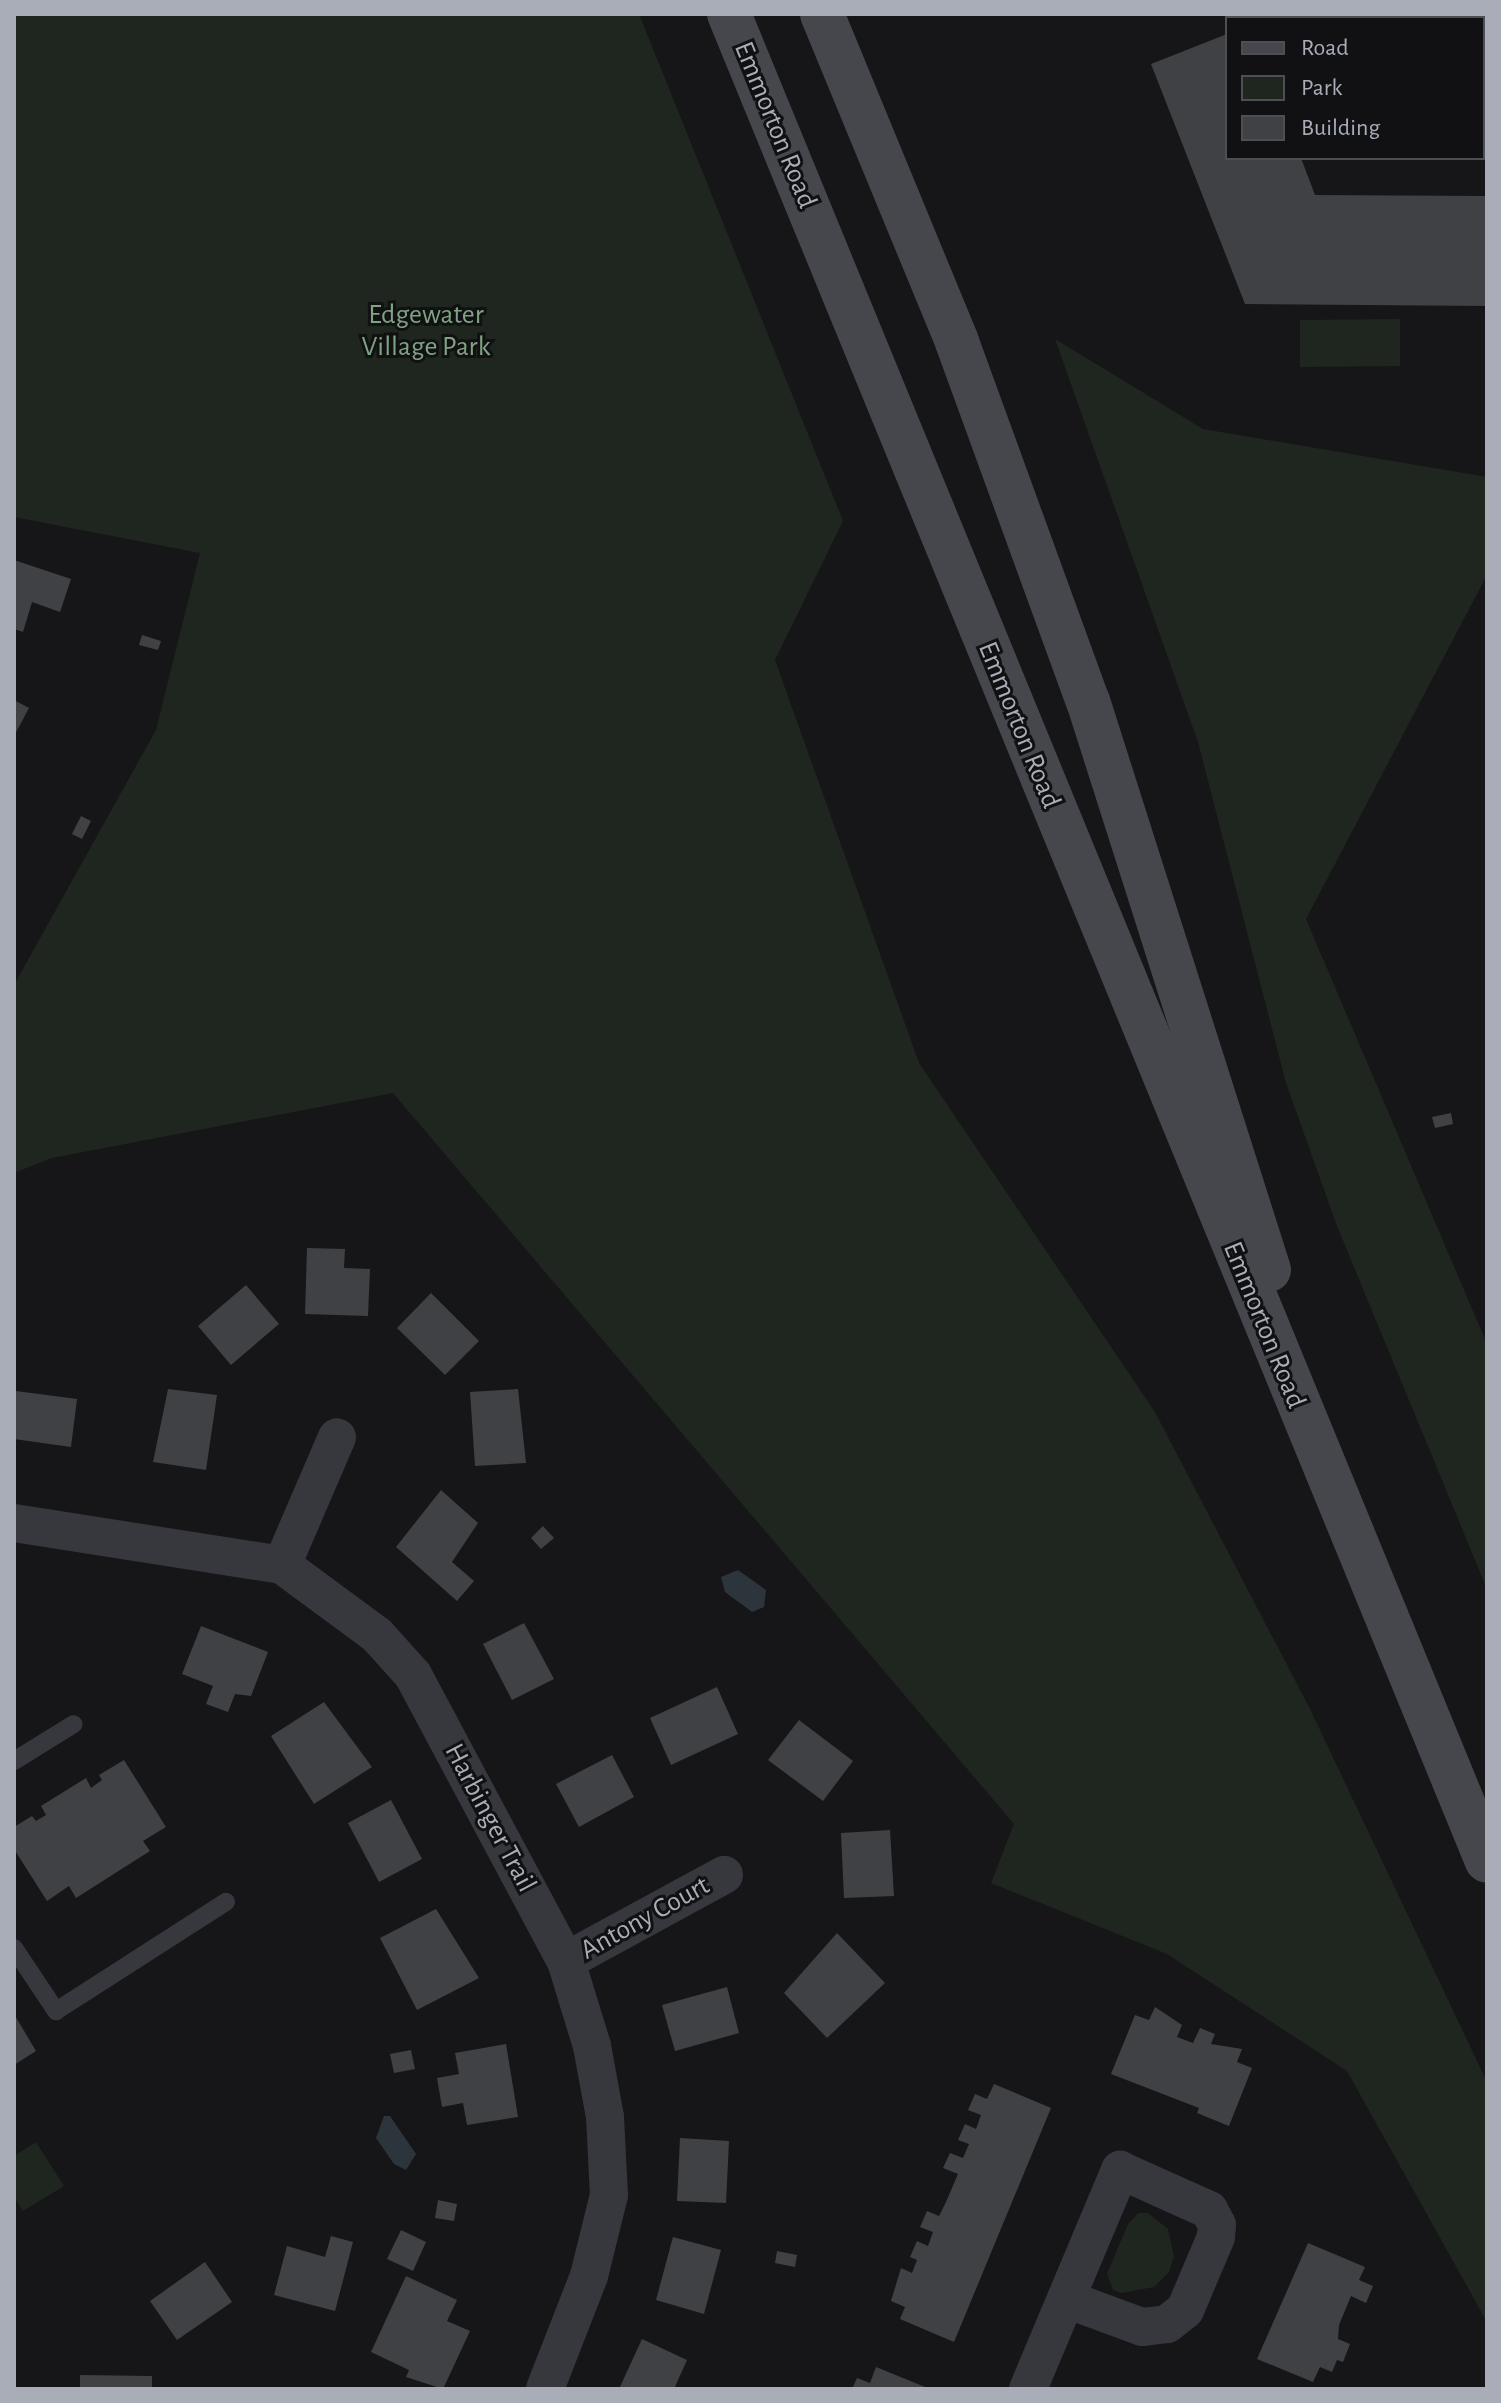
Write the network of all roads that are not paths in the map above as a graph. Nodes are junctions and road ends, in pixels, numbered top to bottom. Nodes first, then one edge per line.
1 (729, 14) edge
2 (822, 14) edge
3 (1309, 1436) junction
4 (337, 1437) dead end
5 (14, 1523) edge
6 (282, 1565) junction
7 (74, 1724) dead end
8 (14, 1761) edge
9 (1487, 1861) edge
10 (724, 1875) dead end
11 (226, 1902) dead end
12 (14, 1948) edge
13 (566, 1961) junction
14 (1066, 2299) dead end
15 (545, 2389) edge
16 (1028, 2389) edge

1 - 3 main road, Emmorton Road
2 - 3 main road, Emmorton Road
3 - 9 main road, Emmorton Road
4 - 6 street
5 - 6 street, Harbinger Trail
6 - 13 street, Harbinger Trail
7 - 8 lane
10 - 13 street, Antony Court
11 - 12 lane
13 - 15 street, Harbinger Trail
14 - 16 street

